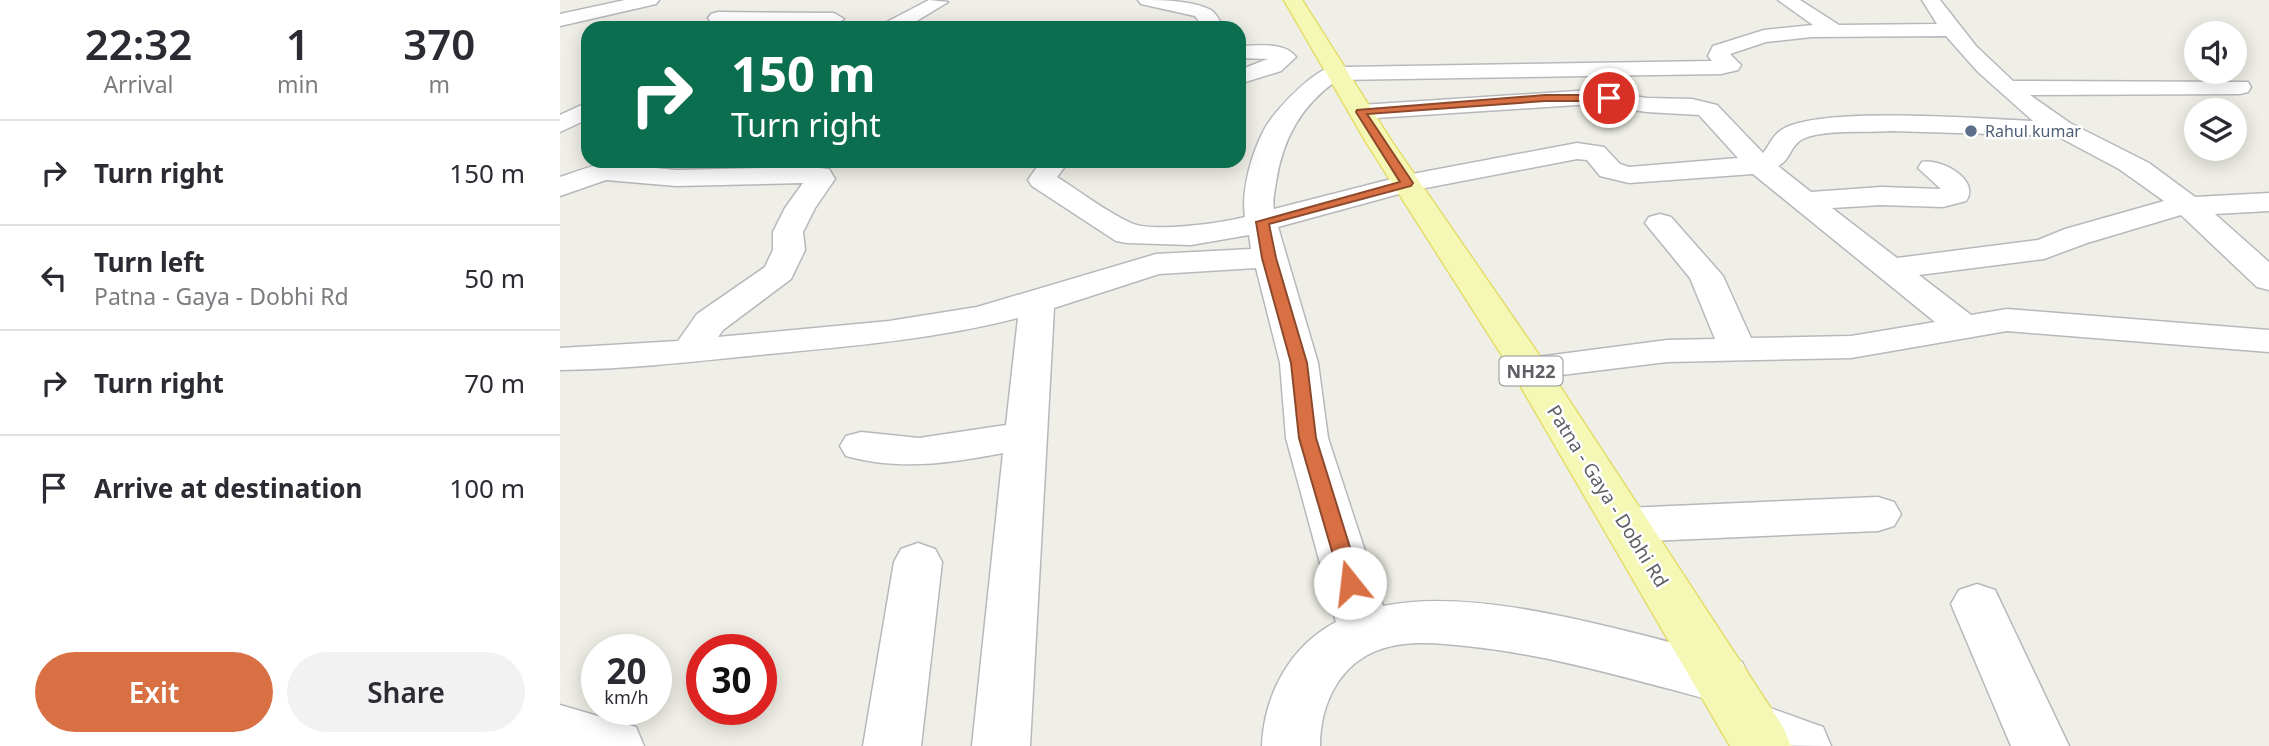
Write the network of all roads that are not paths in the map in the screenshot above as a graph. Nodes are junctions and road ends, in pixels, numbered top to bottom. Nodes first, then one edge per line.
1 (650, 0) edge
2 (749, 0) edge
3 (1147, 0) edge
4 (1293, 0) edge
5 (1787, 0) edge
6 (1931, 0) edge
7 (939, 2) dead end
8 (718, 18) junction
9 (773, 18) junction
10 (834, 19) dead end
11 (560, 20) edge
12 (713, 21) edge
13 (768, 21) edge
14 (903, 21) edge
15 (1210, 21) edge
16 (1835, 30) junction
17 (1953, 30) junction
18 (1246, 52) edge
19 (1339, 72) junction
20 (1246, 75) edge
21 (2241, 87) dead end
22 (2010, 88) junction
23 (1361, 112) junction
24 (581, 113) edge
25 (560, 125) edge
26 (2064, 129) junction
27 (1759, 165) junction
28 (1932, 167) dead end
29 (611, 168) edge
30 (1050, 168) edge
31 (600, 172) junction
32 (1407, 183) junction
33 (560, 187) edge
34 (1804, 201) junction
35 (2269, 202) edge
36 (2189, 206) junction
37 (1262, 222) junction
38 (1660, 223) dead end
39 (1269, 258) junction
40 (1890, 269) junction
41 (2269, 280) edge
42 (1037, 303) junction
43 (1962, 326) junction
44 (2269, 341) edge
45 (1738, 348) junction
46 (689, 351) junction
47 (560, 359) edge
48 (1529, 368) junction
49 (1027, 435) junction
50 (861, 446) dead end
51 (1878, 514) dead end
52 (1626, 525) junction
53 (918, 562) dead end
54 (1977, 604) dead end
55 (1365, 632) junction
56 (1722, 680) junction
57 (560, 731) edge
58 (1772, 740) edge
59 (615, 746) edge
60 (892, 746) edge
61 (1001, 746) edge
62 (1292, 746) edge
63 (2040, 746) edge

1 - 11 street
2 - 8 street
3 - 15 street
4 - 19 main road, Patna - Gaya - Dobhi Rd / NH22
5 - 16 street
6 - 17 street
7 - 14 street
8 - 9 street
8 - 12 street
9 - 10 street
9 - 13 street
16 - 17 street
16 - 19 street
17 - 22 street
18 - 20 street
19 - 23 main road, Patna - Gaya - Dobhi Rd / NH22
19 - 37 street
21 - 22 street
22 - 26 street
23 - 27 street
23 - 32 main road, Patna - Gaya - Dobhi Rd / NH22
24 - 25 street
26 - 27 street
26 - 36 street
27 - 32 street
27 - 34 street
28 - 34 street
29 - 31 street
30 - 37 street
31 - 33 street
31 - 46 street
32 - 37 street
32 - 48 main road, Patna - Gaya - Dobhi Rd / NH22
34 - 40 street
35 - 36 street
36 - 40 street
36 - 41 street
37 - 39 street
38 - 45 street
39 - 42 street
39 - 55 street
40 - 43 street
42 - 46 street
42 - 49 street
43 - 44 street
43 - 45 street
45 - 48 street
46 - 47 street
48 - 52 main road, Patna - Gaya - Dobhi Rd / NH22
49 - 50 street
49 - 61 street
51 - 52 street
52 - 56 main road, Patna - Gaya - Dobhi Rd / NH22
53 - 60 street
54 - 63 street
55 - 56 street
55 - 62 street
56 - 58 main road, Patna - Gaya - Dobhi Rd / NH22
57 - 59 street

